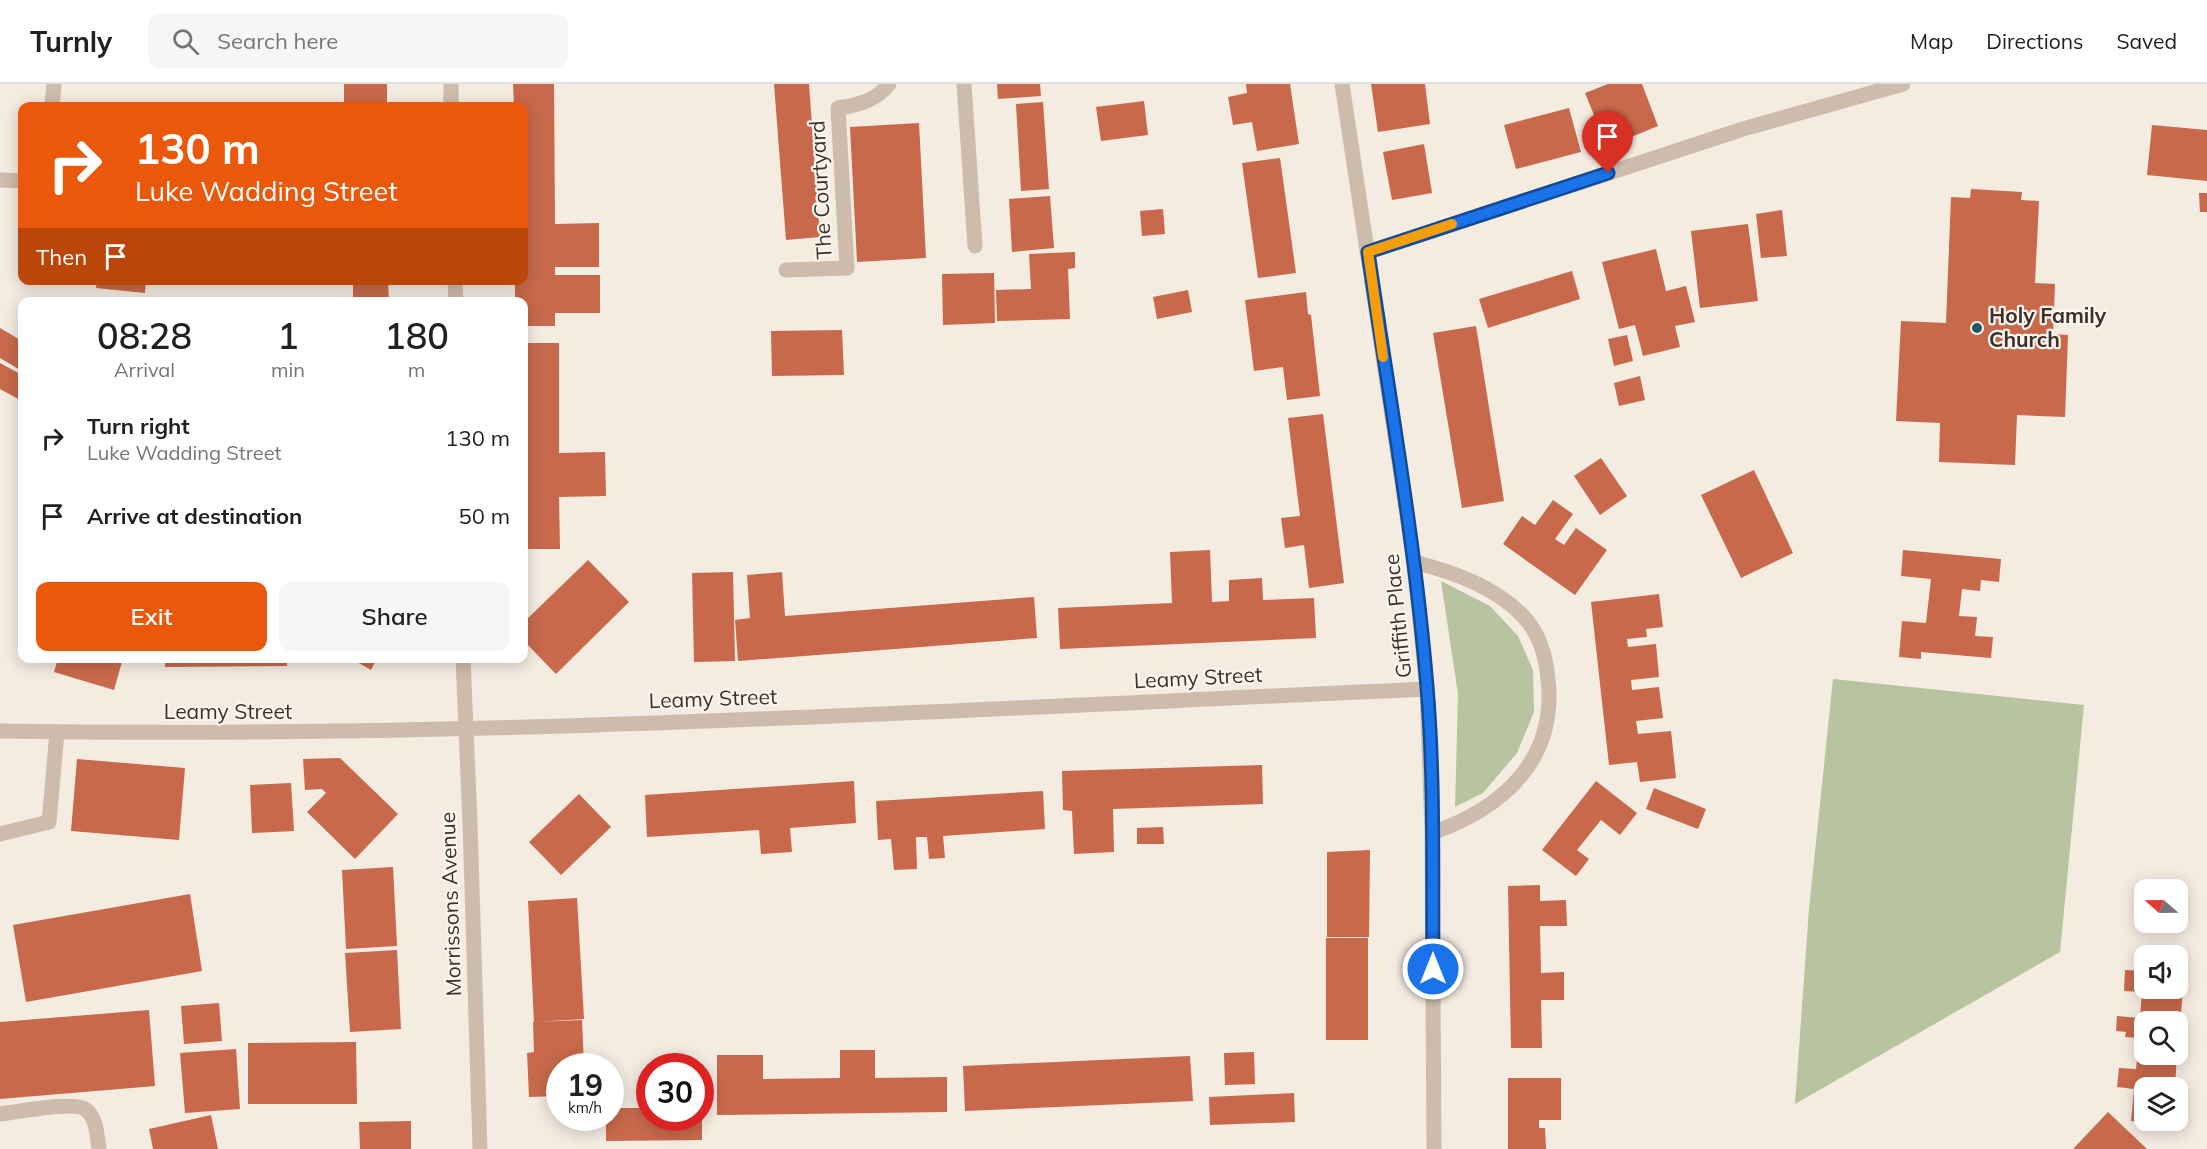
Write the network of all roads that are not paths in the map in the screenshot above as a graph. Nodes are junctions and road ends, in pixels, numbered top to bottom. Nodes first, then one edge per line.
1 (54, 84) edge
2 (451, 84) edge
3 (889, 84) edge
4 (964, 84) edge
5 (1342, 84) edge
6 (1903, 84) edge
7 (52, 102) edge
8 (451, 102) edge
9 (0, 180) edge
10 (18, 181) edge
11 (975, 246) dead end
12 (1368, 252) junction
13 (786, 270) dead end
14 (1414, 562) junction
15 (462, 663) edge
16 (1427, 689) junction
17 (465, 729) junction
18 (0, 731) edge
19 (57, 732) junction
20 (1432, 833) junction
21 (0, 834) edge
22 (0, 1114) edge
23 (99, 1149) edge
24 (480, 1149) edge
25 (1434, 1149) edge

1 - 7 street
2 - 8 street
3 - 13 street, The Courtyard
4 - 11 street
5 - 12 street, Griffith Place
6 - 12 street
9 - 10 street
12 - 14 street, Griffith Place
14 - 16 street, Griffith Place
14 - 20 street
15 - 17 street, Morrissons Avenue
16 - 17 street, Leamy Street
16 - 20 street, Griffith Place
17 - 19 street, Leamy Street
17 - 24 street, Morrissons Avenue
18 - 19 street, Leamy Street
19 - 21 street
20 - 25 street, Griffith Place
22 - 23 street

